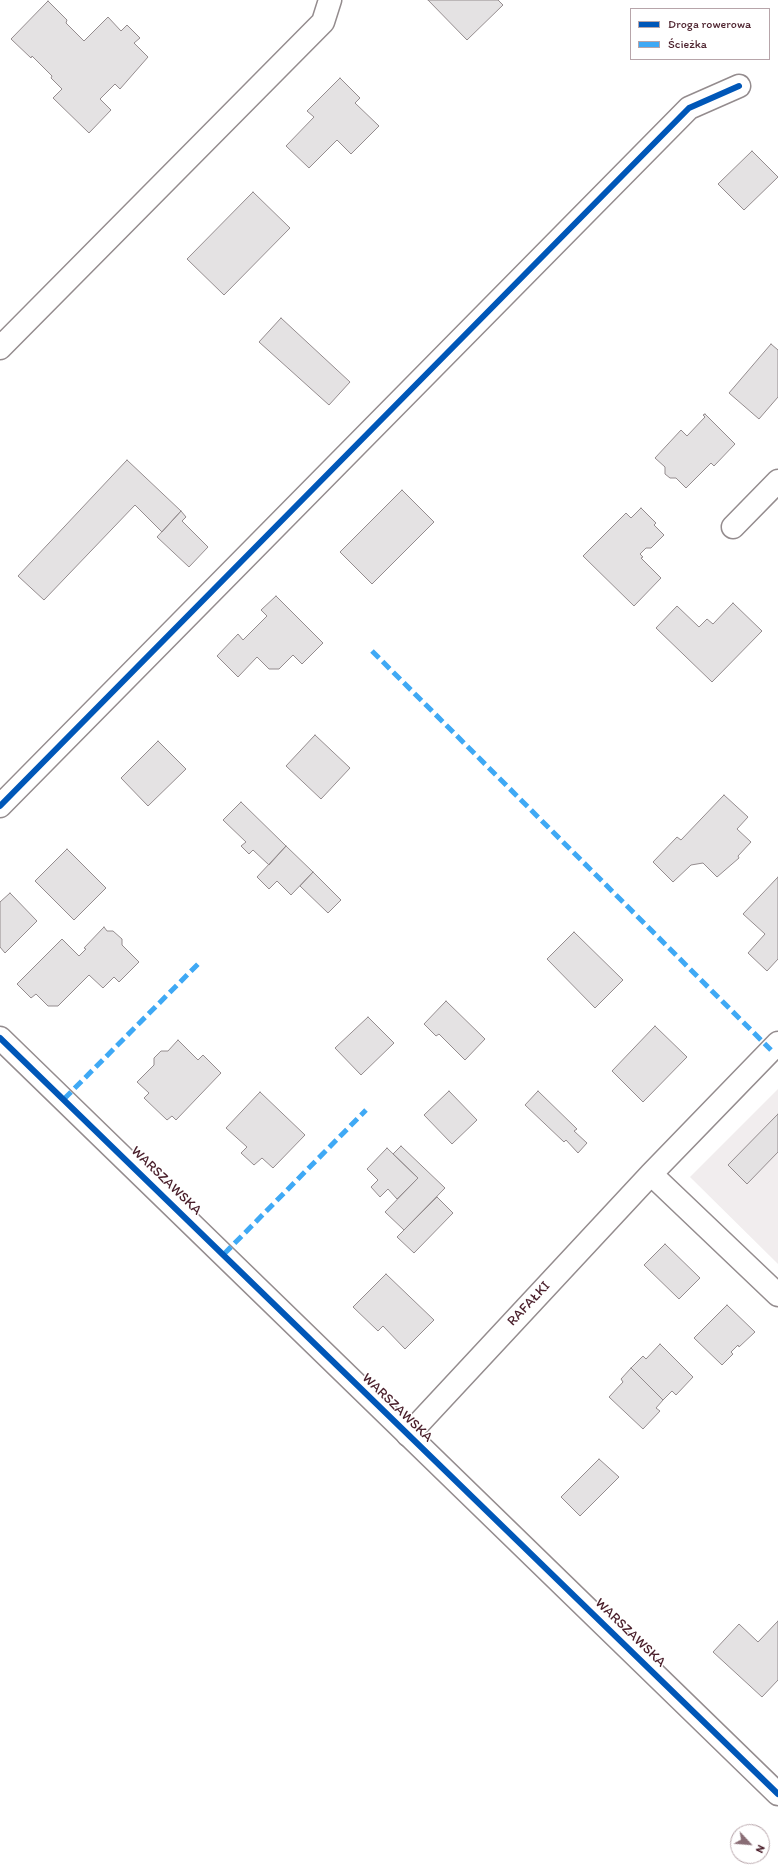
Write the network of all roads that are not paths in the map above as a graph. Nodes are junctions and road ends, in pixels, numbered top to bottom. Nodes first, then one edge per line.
1 (330, 0) edge
2 (739, 86) dead end
3 (0, 348) edge
4 (778, 481) edge
5 (733, 527) dead end
6 (0, 806) edge
7 (0, 1038) edge
8 (778, 1043) edge
9 (651, 1174) junction
10 (778, 1295) edge
11 (408, 1435) junction
12 (778, 1794) edge

1 - 3 street
2 - 6 street
4 - 5 street
7 - 11 street, WARSZAWSKA
8 - 9 street, RAFAŁKI
9 - 10 street
9 - 11 street, RAFAŁKI
11 - 12 street, WARSZAWSKA

